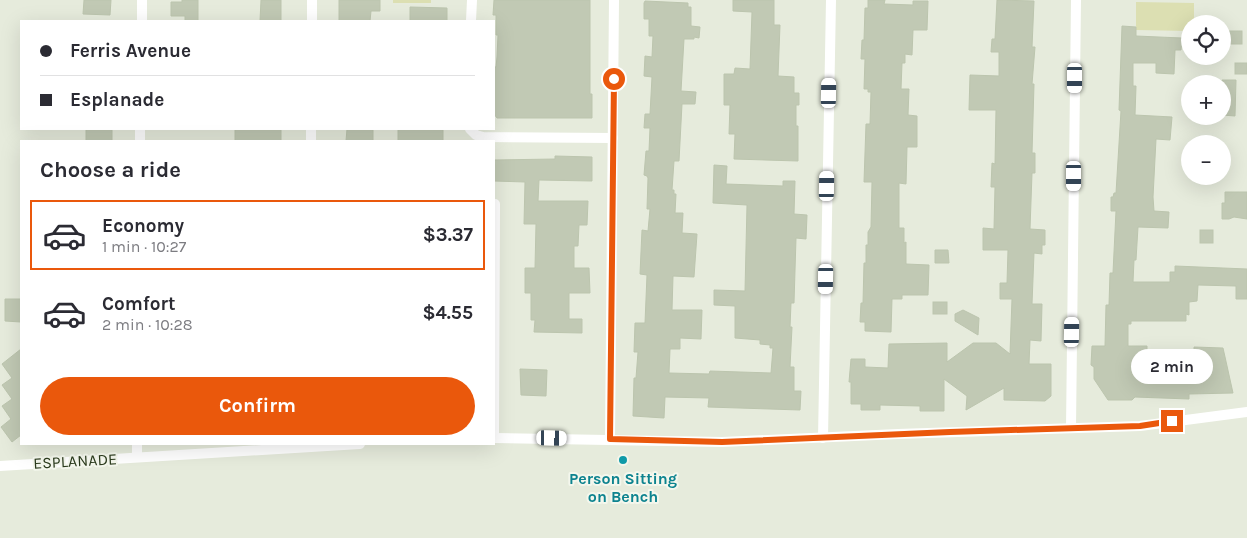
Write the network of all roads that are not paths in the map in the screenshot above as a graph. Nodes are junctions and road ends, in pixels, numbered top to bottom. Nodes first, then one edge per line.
1 (142, 0) edge
2 (312, 0) edge
3 (472, 0) edge
4 (614, 0) edge
5 (830, 0) edge
6 (1076, 0) edge
7 (142, 20) edge
8 (312, 20) edge
9 (471, 20) edge
10 (471, 130) edge
11 (613, 138) junction
12 (1247, 412) edge
13 (1071, 428) junction
14 (495, 438) edge
15 (823, 438) junction
16 (610, 439) junction
17 (137, 445) edge
18 (308, 445) edge
19 (137, 457) junction
20 (0, 466) edge

1 - 7 street
2 - 8 street
3 - 9 street
4 - 11 street
5 - 15 street
6 - 13 street
10 - 11 street
11 - 16 street
12 - 13 street
13 - 15 street
14 - 16 street
15 - 16 street
17 - 19 street
18 - 19 street, ESPLANADE
19 - 20 street, ESPLANADE

